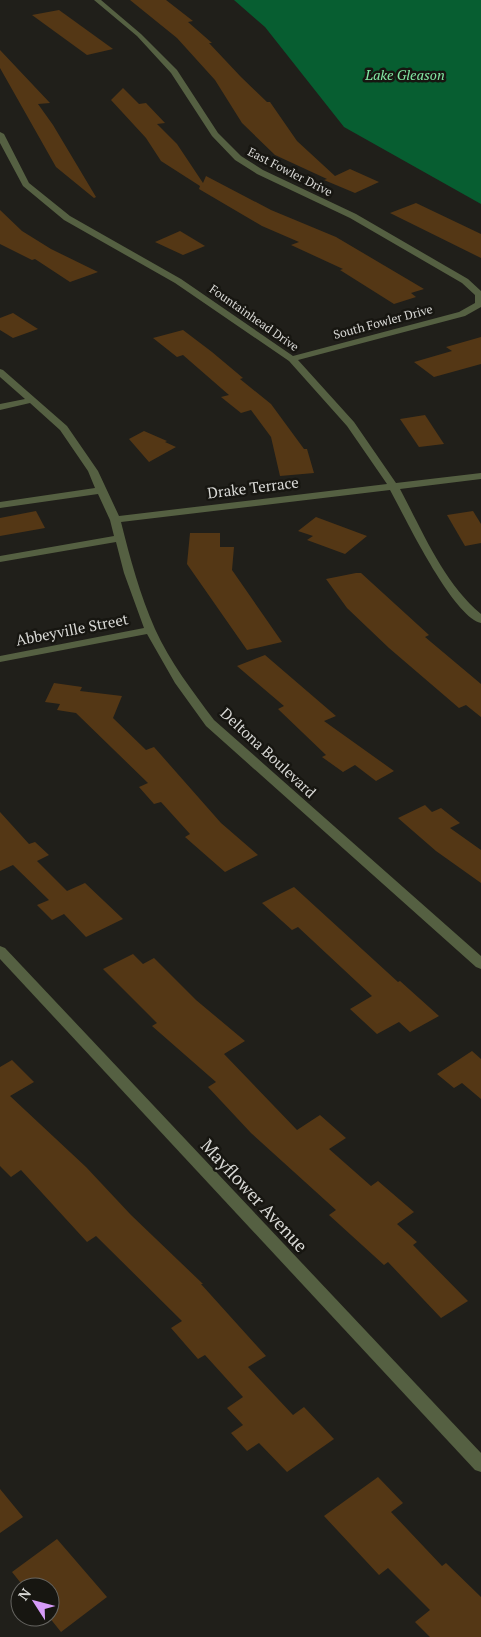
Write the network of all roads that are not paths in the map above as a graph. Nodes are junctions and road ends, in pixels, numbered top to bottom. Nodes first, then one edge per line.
1 (97, 0) edge
2 (0, 134) edge
3 (477, 305) joint
4 (292, 359) junction
5 (0, 372) edge
6 (34, 400) junction
7 (0, 407) edge
8 (481, 476) edge
9 (394, 487) junction
10 (102, 490) junction
11 (0, 505) edge
12 (115, 520) junction
13 (120, 538) junction
14 (57, 549) junction
15 (0, 558) edge
16 (0, 566) edge
17 (481, 620) edge
18 (150, 630) junction
19 (0, 659) edge
20 (0, 951) edge
21 (481, 964) edge
22 (481, 1465) edge

1 - 3 street, East Fowler Drive
2 - 4 street, Fountainhead Drive
3 - 4 street, South Fowler Drive
4 - 9 street, Fountainhead Drive
5 - 6 street, Deltona Boulevard
6 - 7 street
6 - 10 street, Deltona Boulevard
8 - 9 street, Drake Terrace
9 - 12 street, Drake Terrace
9 - 17 street, Fountainhead Drive
10 - 11 street
10 - 12 street, Deltona Boulevard
12 - 13 street, Deltona Boulevard
13 - 14 street
13 - 18 street, Deltona Boulevard
14 - 15 street
14 - 16 street
18 - 19 street, Abbeyville Street
18 - 21 street, Deltona Boulevard
20 - 22 street, Mayflower Avenue

